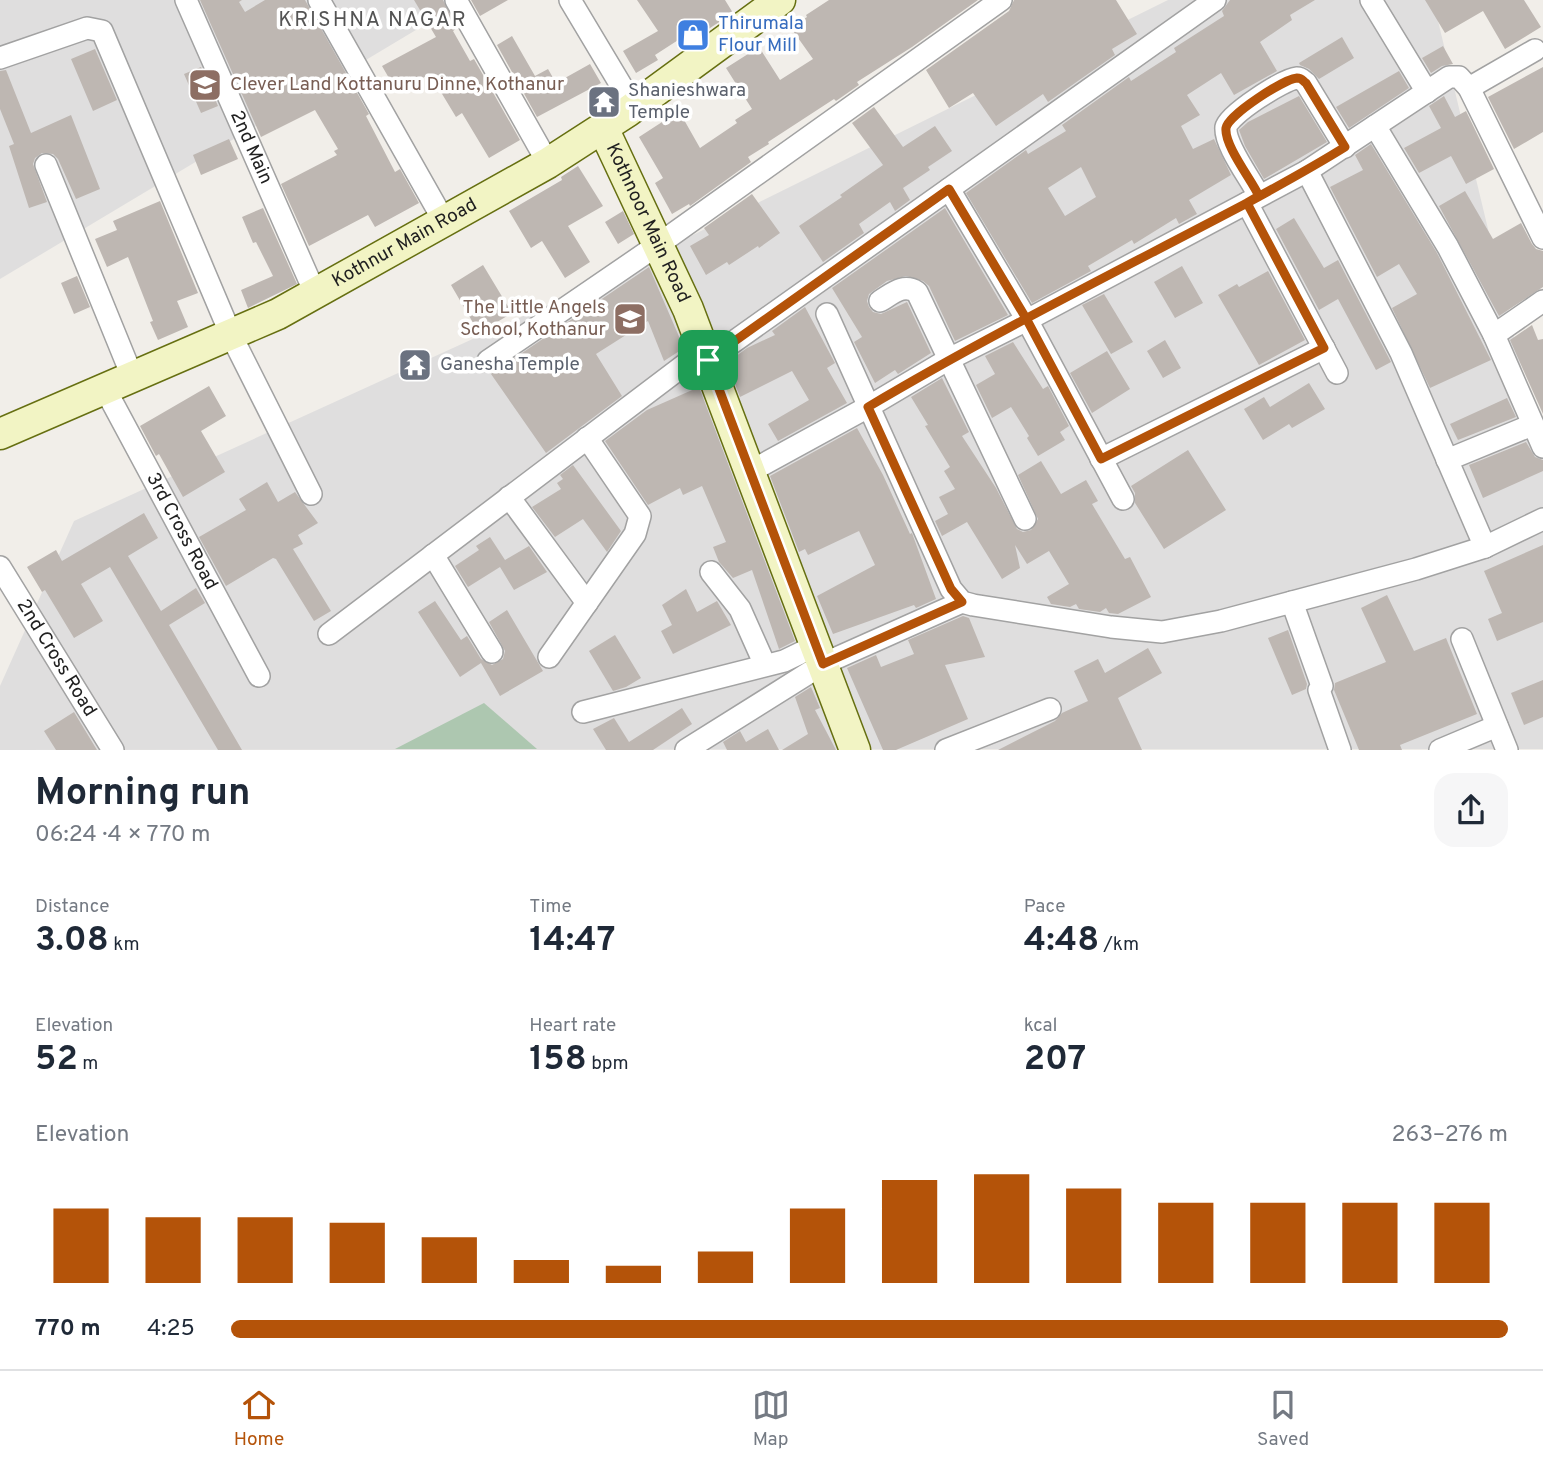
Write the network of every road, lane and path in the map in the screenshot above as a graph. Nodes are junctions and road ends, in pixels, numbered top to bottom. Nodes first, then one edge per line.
1 (186, 0) edge
2 (319, 0) edge
3 (456, 0) edge
4 (570, 0) edge
5 (780, 0) edge
6 (1001, 0) edge
7 (1215, 0) edge
8 (1371, 0) edge
9 (1535, 50) dead end
10 (0, 58) edge
11 (1469, 88) junction
12 (1427, 92) junction
13 (634, 107) junction
14 (1375, 126) junction
15 (603, 128) junction
16 (1345, 147) junction
17 (548, 163) junction
18 (46, 165) dead end
19 (1307, 171) junction
20 (949, 189) junction
21 (1253, 200) junction
22 (444, 221) junction
23 (1543, 238) edge
24 (659, 244) junction
25 (315, 293) junction
26 (1543, 301) edge
27 (880, 302) dead end
28 (827, 314) dead end
29 (1027, 320) junction
30 (231, 335) junction
31 (1494, 335) junction
32 (1324, 348) junction
33 (706, 355) junction
34 (950, 359) junction
35 (488, 361) dead end
36 (1337, 373) dead end
37 (132, 376) junction
38 (104, 387) junction
39 (868, 407) junction
40 (1532, 425) junction
41 (0, 433) edge
42 (587, 438) junction
43 (1543, 447) edge
44 (1101, 459) junction
45 (1447, 460) junction
46 (751, 471) junction
47 (311, 494) dead end
48 (509, 497) junction
49 (1123, 499) dead end
50 (1025, 519) dead end
51 (1543, 519) edge
52 (1485, 547) junction
53 (433, 555) junction
54 (0, 567) edge
55 (711, 572) dead end
56 (962, 602) junction
57 (1292, 602) junction
58 (587, 603) junction
59 (328, 634) dead end
60 (1462, 639) dead end
61 (492, 652) dead end
62 (820, 654) junction
63 (550, 657) dead end
64 (765, 666) junction
65 (259, 676) dead end
66 (1050, 709) dead end
67 (583, 712) dead end
68 (1497, 726) junction
69 (113, 750) edge
70 (686, 750) edge
71 (855, 750) edge
72 (946, 750) edge
73 (1340, 750) edge
74 (1440, 750) edge
75 (1507, 750) edge

1 - 25 street, 2nd Main
2 - 22 street
3 - 17 street
4 - 13 street
5 - 13 main road, Kothnur Main Road
6 - 24 street
7 - 20 street
8 - 12 street
9 - 11 street
10 - 30 street
11 - 12 street
11 - 23 street
12 - 14 street
13 - 15 main road, Kothnur Main Road
14 - 16 street
14 - 31 street
15 - 17 main road, Kothnur Main Road
15 - 24 main road, Kothnoor Main Road
16 - 19 street
16 - 21 street
17 - 22 main road, Kothnur Main Road
18 - 37 street
19 - 21 street
19 - 45 street
20 - 29 street
20 - 33 street
21 - 29 street
21 - 32 street
22 - 25 main road, Kothnur Main Road
24 - 33 main road, Kothnoor Main Road
24 - 35 street
25 - 30 main road, Kothnur Main Road
26 - 31 street
27 - 34 street
28 - 39 street
29 - 34 street
29 - 44 street
30 - 37 main road, Kothnur Main Road
30 - 47 street
31 - 40 street
32 - 36 street
32 - 44 street
33 - 42 street
33 - 46 main road, Kothnoor Main Road
34 - 39 street
34 - 50 street
37 - 38 main road, Kothnur Main Road
38 - 41 main road, Kothnur Main Road
38 - 65 street, 3rd Cross Road
39 - 46 street
39 - 56 street
40 - 43 street
40 - 45 street
42 - 48 street
42 - 58 street
44 - 49 street
45 - 52 street
46 - 62 main road, Kothnoor Main Road
48 - 53 street
48 - 58 street
51 - 52 street
52 - 57 street
53 - 59 street
53 - 61 street
54 - 69 street, 2nd Cross Road
55 - 64 street
56 - 57 street
56 - 62 street
57 - 73 street
58 - 63 street
60 - 68 street
62 - 64 street
62 - 70 street
62 - 71 main road, Kothnoor Main Road
64 - 67 street
66 - 72 street
68 - 74 street
68 - 75 street

